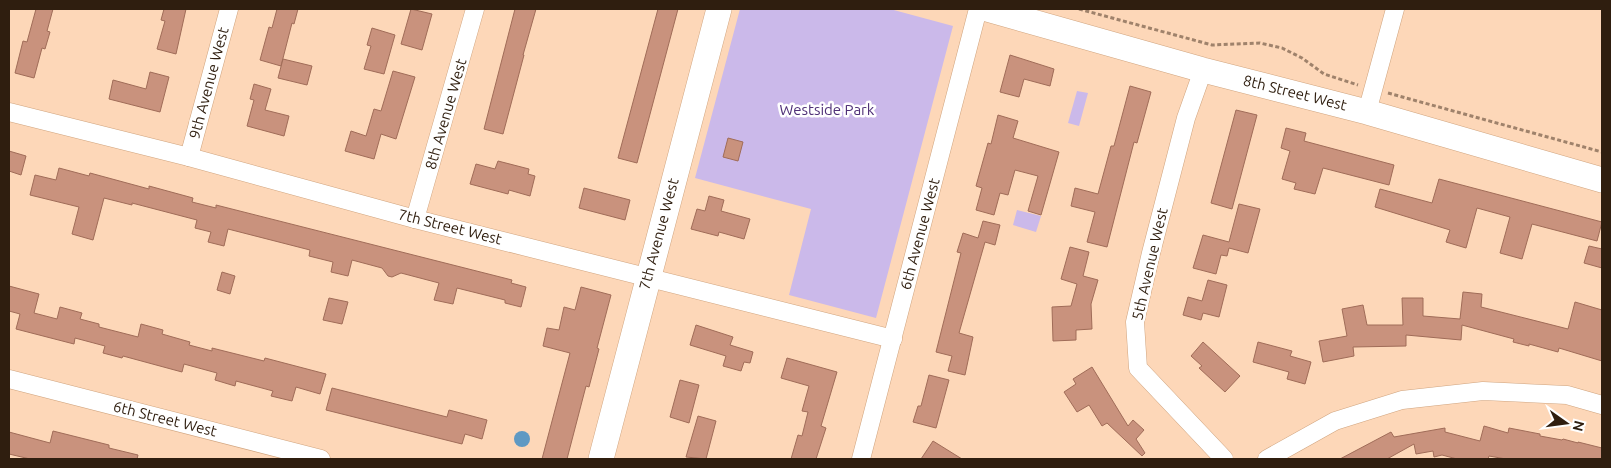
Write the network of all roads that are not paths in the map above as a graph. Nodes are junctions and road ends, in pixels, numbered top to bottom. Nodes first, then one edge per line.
1 (229, 9) edge
2 (475, 9) edge
3 (719, 9) edge
4 (978, 9) edge
5 (987, 9) edge
6 (1395, 9) edge
7 (1203, 70) junction
8 (1371, 100) junction
9 (9, 112) edge
10 (189, 157) junction
11 (1602, 180) edge
12 (415, 219) junction
13 (648, 277) junction
14 (893, 339) junction
15 (9, 379) edge
16 (1602, 405) edge
17 (321, 459) edge
18 (601, 459) edge
19 (861, 459) edge
20 (1224, 459) edge
21 (1267, 459) edge

1 - 10 street, 9th Avenue West
2 - 12 street, 8th Avenue West
3 - 13 street, 7th Avenue West
4 - 14 street, 6th Avenue West
5 - 7 street, 8th Street West
6 - 8 street
7 - 8 street, 8th Street West
7 - 20 street, 5th Avenue West
8 - 11 street, 8th Street West
9 - 10 street, 7th Street West
10 - 12 street, 7th Street West
12 - 13 street, 7th Street West
13 - 14 street, 7th Street West
13 - 18 street, 7th Avenue West
14 - 19 street, 6th Avenue West
15 - 17 street, 6th Street West
16 - 21 street

